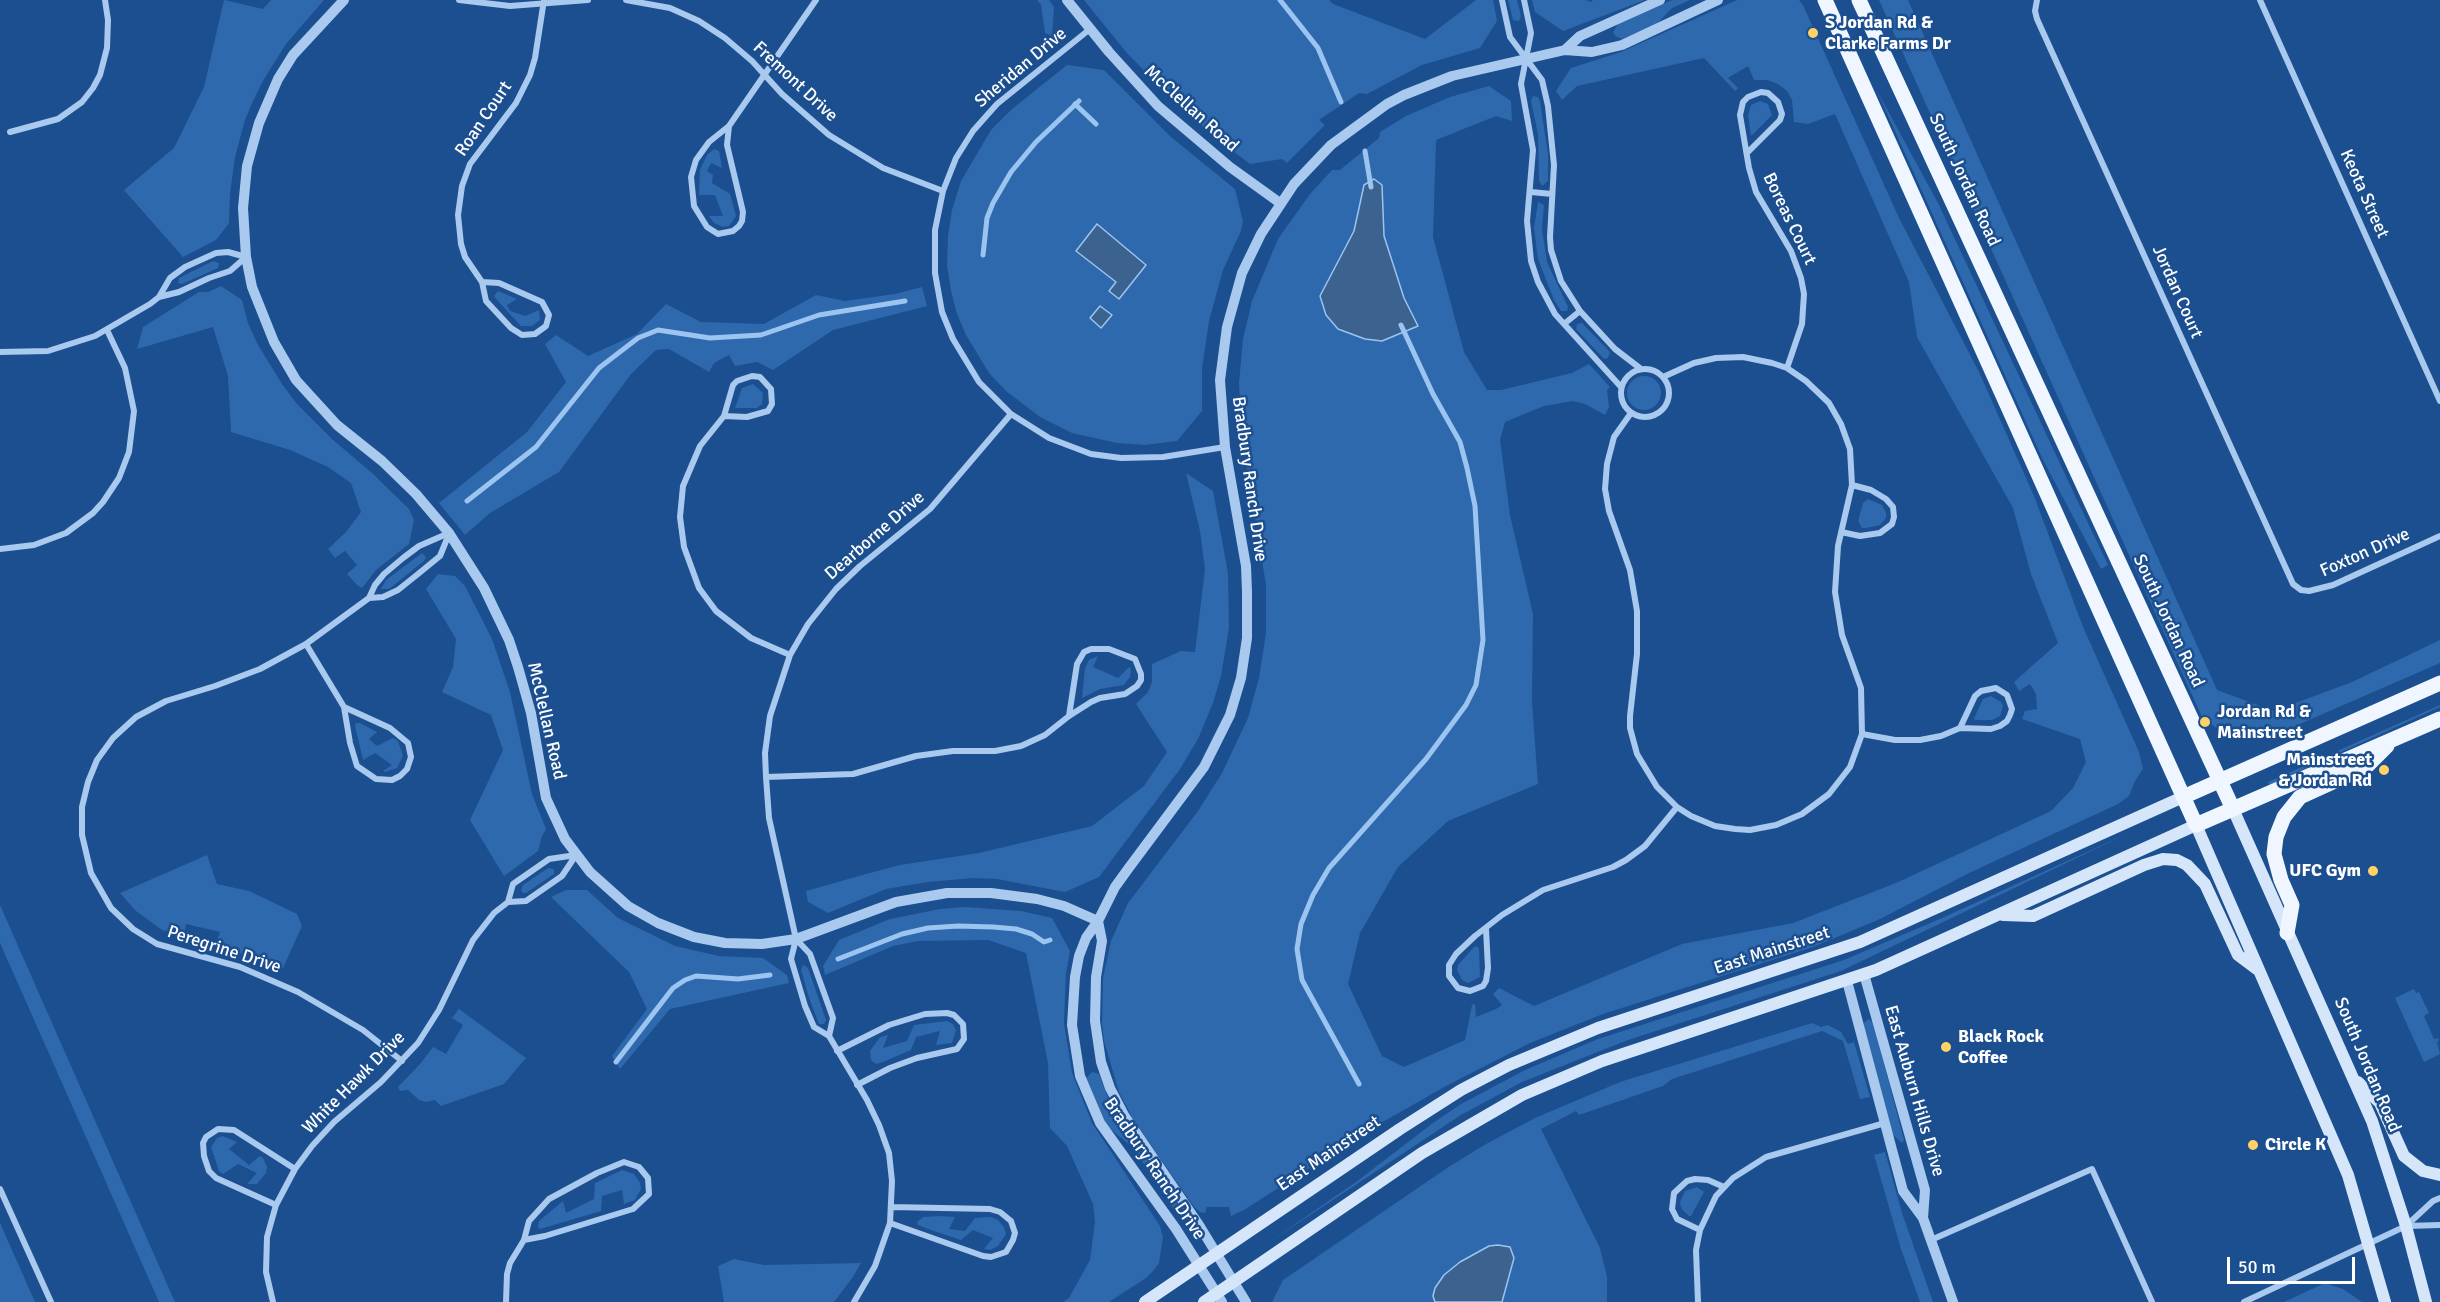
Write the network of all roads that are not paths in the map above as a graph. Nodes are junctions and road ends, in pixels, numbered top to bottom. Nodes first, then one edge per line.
1 (105, 0) edge
2 (344, 0) edge
3 (459, 0) edge
4 (588, 0) edge
5 (626, 0) edge
6 (816, 0) edge
7 (1067, 0) edge
8 (1502, 0) edge
9 (1524, 0) edge
10 (1660, 0) edge
11 (1718, 0) edge
12 (1825, 0) edge
13 (1859, 0) edge
14 (2260, 0) edge
15 (2036, 1) edge
16 (544, 2) edge
17 (1090, 29) junction
18 (1565, 50) junction
19 (1525, 59) junction
20 (764, 75) junction
21 (729, 126) junction
22 (10, 132) dead end
23 (1747, 153) junction
24 (943, 191) junction
25 (1531, 192) junction
26 (1552, 194) junction
27 (1280, 203) junction
28 (246, 257) junction
29 (482, 282) junction
30 (159, 297) junction
31 (1580, 311) junction
32 (1564, 324) junction
33 (107, 330) junction
34 (0, 352) edge
35 (1641, 369) junction
36 (1788, 369) junction
37 (1663, 377) junction
38 (1622, 387) junction
39 (2440, 401) edge
40 (1631, 413) junction
41 (1011, 414) junction
42 (724, 416) junction
43 (1225, 447) junction
44 (1852, 485) junction
45 (1840, 532) junction
46 (449, 533) junction
47 (2440, 536) edge
48 (0, 549) edge
49 (2301, 590) joint
50 (369, 598) junction
51 (306, 644) junction
52 (790, 655) junction
53 (2440, 683) edge
54 (344, 707) junction
55 (1069, 716) junction
56 (2440, 718) edge
57 (1960, 728) junction
58 (1862, 734) junction
59 (2396, 738) junction
60 (766, 777) junction
61 (2220, 780) junction
62 (2182, 797) junction
63 (1677, 807) junction
64 (2233, 809) junction
65 (2196, 825) junction
66 (576, 855) junction
67 (508, 902) junction
68 (1998, 915) junction
69 (1098, 921) junction
70 (1486, 929) junction
71 (2287, 933) junction
72 (796, 939) junction
73 (2260, 972) junction
74 (1864, 974) junction
75 (1847, 981) junction
76 (829, 1036) junction
77 (837, 1051) junction
78 (402, 1061) junction
79 (2352, 1077) junction
80 (857, 1085) junction
81 (1885, 1123) junction
82 (296, 1168) junction
83 (2440, 1175) edge
84 (1724, 1187) junction
85 (0, 1189) edge
86 (2440, 1198) edge
87 (276, 1204) junction
88 (892, 1207) junction
89 (1923, 1218) junction
90 (890, 1223) junction
91 (2440, 1225) edge
92 (2406, 1226) junction
93 (1700, 1230) junction
94 (524, 1240) junction
95 (1930, 1240) junction
96 (2370, 1243) junction
97 (1217, 1254) junction
98 (1198, 1266) junction
99 (1234, 1282) junction
100 (1219, 1298) edge
101 (51, 1302) edge
102 (273, 1302) edge
103 (506, 1302) edge
104 (854, 1302) edge
105 (1145, 1302) edge
106 (1204, 1302) edge
107 (1246, 1302) edge
108 (1698, 1302) edge
109 (1953, 1302) edge
110 (2152, 1302) edge
111 (2244, 1302) edge
112 (2385, 1302) edge
113 (2426, 1302) edge

1 - 22 street
2 - 28 street, McClellan Road
3 - 16 street
4 - 16 street
5 - 20 street, Fremont Drive
6 - 20 street
7 - 17 street, McClellan Road
8 - 19 street
9 - 19 street
10 - 18 street, Bradbury Ranch Drive
11 - 18 street, Bradbury Ranch Drive
12 - 62 main road
13 - 61 main road, South Jordan Road
14 - 39 street, Keota Street
15 - 49 street, Jordan Court
16 - 29 street, Roan Court
17 - 24 street, Sheridan Drive
17 - 27 street, McClellan Road
18 - 19 street, Bradbury Ranch Drive
19 - 25 street
19 - 26 street
19 - 27 street, Bradbury Ranch Drive
20 - 21 street
20 - 24 street, Fremont Drive
21 - 21 street
23 - 23 street, Boreas Court
23 - 36 street, Boreas Court
24 - 41 street, Sheridan Drive
25 - 26 street
25 - 32 street
26 - 31 street
27 - 43 street, Bradbury Ranch Drive
28 - 30 street
28 - 30 street
28 - 46 street, McClellan Road
29 - 29 street, Roan Court
30 - 33 street
31 - 32 street
31 - 35 street
32 - 38 street
33 - 34 street
33 - 48 street
35 - 37 street
35 - 38 street
36 - 37 street
36 - 44 street
37 - 40 street
38 - 40 street
40 - 63 street
41 - 43 street, Sheridan Drive
41 - 52 street, Dearborne Drive
42 - 42 street
42 - 52 street
43 - 69 street, Bradbury Ranch Drive
44 - 45 street
44 - 45 street
45 - 58 street
46 - 50 street, Peregrine Drive
46 - 50 street, Peregrine Drive
46 - 66 street, McClellan Road
47 - 49 street, Foxton Drive
50 - 51 street, Peregrine Drive
51 - 54 street
51 - 78 street, Peregrine Drive
52 - 60 street, Dearborne Drive
53 - 61 main road, East Mainstreet
54 - 54 street
55 - 55 street
55 - 60 street
56 - 59 main road
57 - 57 street
57 - 58 street
58 - 63 street
59 - 64 main road
59 - 71 main road
60 - 72 street, Dearborne Drive
61 - 62 main road, East Mainstreet
61 - 64 main road, South Jordan Road
62 - 65 main road
62 - 97 main road, East Mainstreet
63 - 70 street
64 - 65 main road
64 - 71 main road, South Jordan Road
65 - 68 main road
65 - 73 main road
66 - 67 street, White Hawk Drive
66 - 67 street, White Hawk Drive
66 - 72 street, McClellan Road
67 - 78 street, White Hawk Drive
68 - 73 main road
68 - 74 main road
69 - 72 street, McClellan Road
69 - 97 street, Bradbury Ranch Drive
69 - 98 street, Bradbury Ranch Drive
70 - 70 street
71 - 79 main road, South Jordan Road
72 - 76 street
72 - 76 street
73 - 96 main road
74 - 75 main road
74 - 89 street, East Auburn Hills Drive
75 - 81 street, East Auburn Hills Drive
75 - 99 main road
76 - 77 street
77 - 80 street
77 - 80 street
78 - 82 street, White Hawk Drive
79 - 83 main road
79 - 92 main road, South Jordan Road
80 - 88 street
81 - 84 street, East Auburn Hills Drive
81 - 89 street, East Auburn Hills Drive
82 - 87 street, White Hawk Drive
82 - 87 street
84 - 93 street, East Auburn Hills Drive
84 - 93 street
85 - 101 street
86 - 92 street
87 - 102 street, White Hawk Drive
88 - 90 street
88 - 90 street
89 - 95 street, East Auburn Hills Drive
90 - 104 street
91 - 92 street
92 - 96 street
92 - 113 main road, South Jordan Road
93 - 108 street, East Auburn Hills Drive
94 - 94 street
94 - 103 street
95 - 109 street, East Auburn Hills Drive
95 - 110 street
96 - 111 street
96 - 112 main road
97 - 98 main road, East Mainstreet
97 - 99 street, Bradbury Ranch Drive
98 - 100 street, Bradbury Ranch Drive
98 - 105 main road, East Mainstreet
99 - 100 main road
99 - 107 street, Bradbury Ranch Drive
100 - 106 main road

